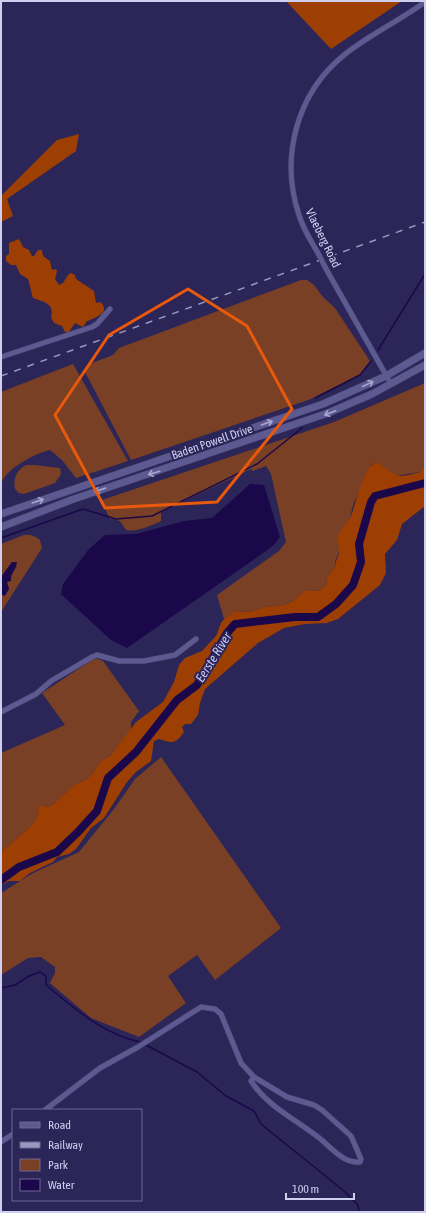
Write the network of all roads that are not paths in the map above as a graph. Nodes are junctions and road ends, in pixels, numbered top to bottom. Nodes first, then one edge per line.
1 (425, 2) edge
2 (110, 309) dead end
3 (425, 353) edge
4 (1, 357) edge
5 (425, 365) edge
6 (386, 376) junction
7 (391, 384) junction
8 (1, 514) edge
9 (1, 527) edge
10 (196, 639) dead end
11 (1, 712) edge
12 (254, 1077) junction
13 (46, 1109) edge
14 (12, 1135) edge
15 (1, 1142) edge

1 - 6 street, Vlaeberg Road, bridge
2 - 4 street
3 - 6 main road, Baden Powell Drive
5 - 7 main road, Baden Powell Drive
6 - 7 street, Vlaeberg Road
8 -> 6 main road, Baden Powell Drive
7 -> 9 main road, Baden Powell Drive
10 - 11 street
12 - 12 street
12 - 13 street
14 - 15 street

